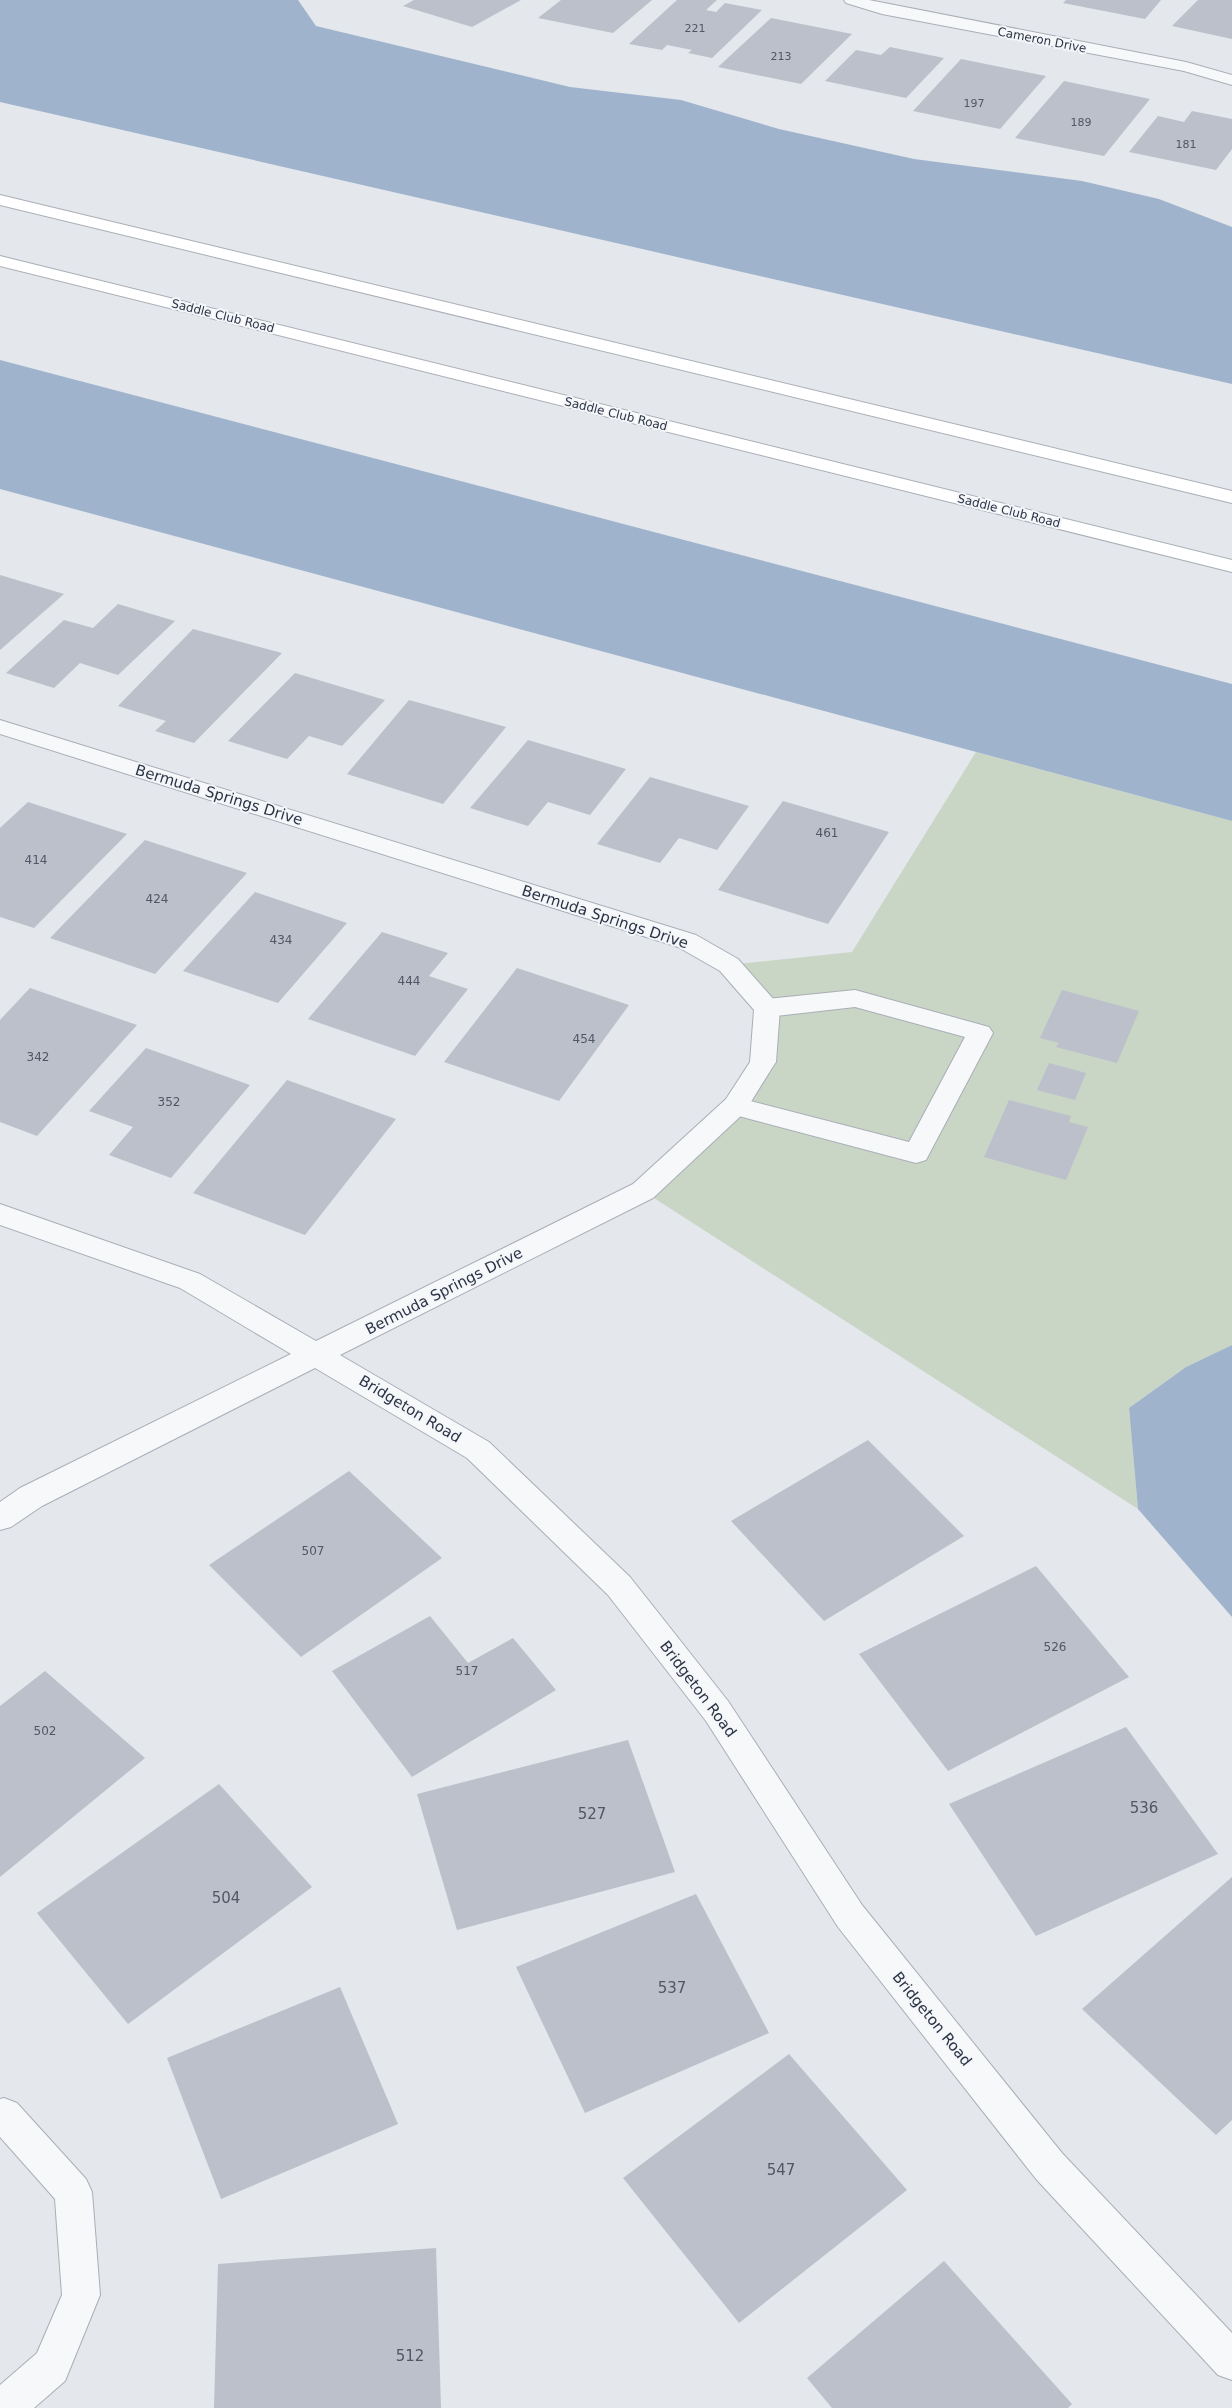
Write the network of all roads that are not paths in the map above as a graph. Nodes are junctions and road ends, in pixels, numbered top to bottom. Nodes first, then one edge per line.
1 (852, 0) edge
2 (1232, 80) edge
3 (0, 200) edge
4 (0, 261) edge
5 (1232, 497) edge
6 (1232, 566) edge
7 (0, 727) edge
8 (767, 1008) junction
9 (734, 1106) junction
10 (0, 1214) edge
11 (318, 1354) junction
12 (0, 1518) edge
13 (1, 2115) edge
14 (1232, 2361) edge
15 (4, 2408) edge

1 - 2 street, Cameron Drive
3 - 5 street
4 - 6 street, Saddle Club Road
7 - 8 street, Bermuda Springs Drive
8 - 9 street, Bermuda Springs Drive
8 - 9 street
9 - 11 street, Bermuda Springs Drive
10 - 11 street, Bridgeton Road
11 - 12 street, Bermuda Springs Drive
11 - 14 street, Bridgeton Road
13 - 15 street

